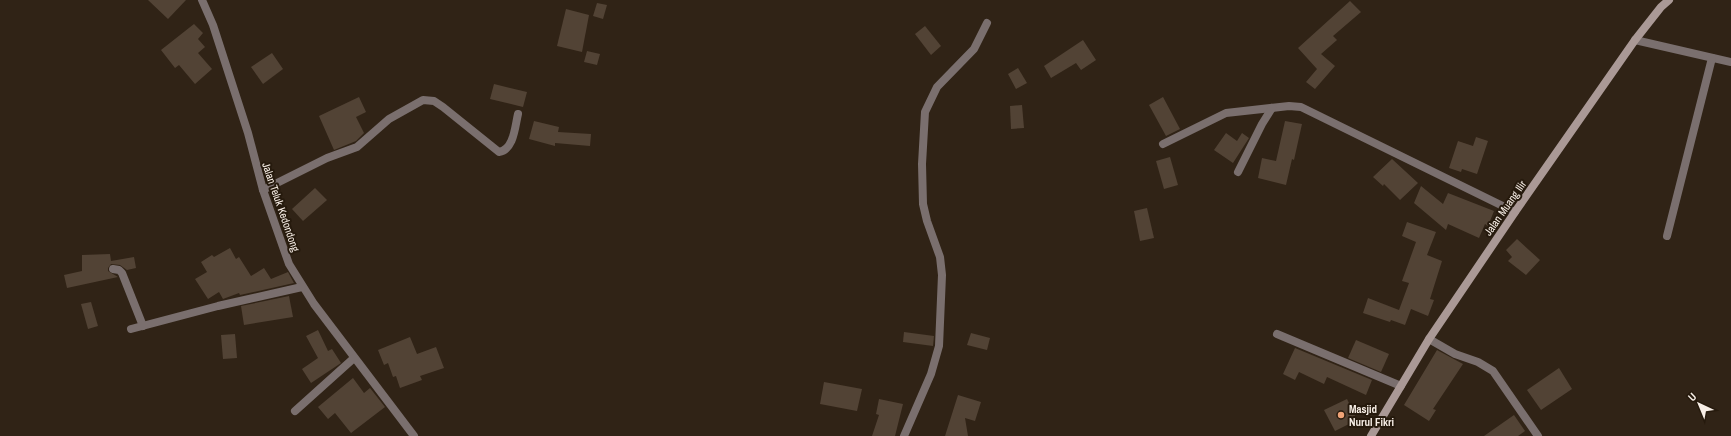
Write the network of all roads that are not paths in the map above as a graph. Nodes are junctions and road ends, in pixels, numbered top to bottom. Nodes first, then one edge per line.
1 (202, 0) edge
2 (1669, 0) edge
3 (987, 23) dead end
4 (1635, 40) junction
5 (1712, 58) junction
6 (1731, 62) edge
7 (1272, 108) junction
8 (518, 114) dead end
9 (1163, 144) dead end
10 (1238, 172) dead end
11 (263, 190) junction
12 (1515, 212) junction
13 (1668, 236) dead end
14 (113, 269) dead end
15 (302, 287) junction
16 (143, 326) junction
17 (131, 329) dead end
18 (1277, 334) dead end
19 (1429, 339) junction
20 (354, 358) junction
21 (1401, 386) junction
22 (295, 411) dead end
23 (414, 436) edge
24 (904, 436) edge
25 (1371, 436) edge
26 (1538, 436) edge

1 - 11 street, Jalan Teluk Kedondong
2 - 4 main road, Jalan Muang Ilir
3 - 24 street
4 - 5 street
4 - 12 main road, Jalan Muang Ilir
5 - 6 street
5 - 13 street
7 - 9 street
7 - 10 street
7 - 12 street
8 - 11 street
11 - 15 street, Jalan Teluk Kedondong
12 - 19 main road, Jalan Muang Ilir
14 - 16 street
15 - 16 street
15 - 20 street, Jalan Teluk Kedondong
16 - 17 street
18 - 21 street
19 - 21 main road, Jalan Muang Ilir
19 - 26 street
20 - 22 street
20 - 23 street, Jalan Teluk Kedondong
21 - 25 main road, Jalan Muang Ilir

